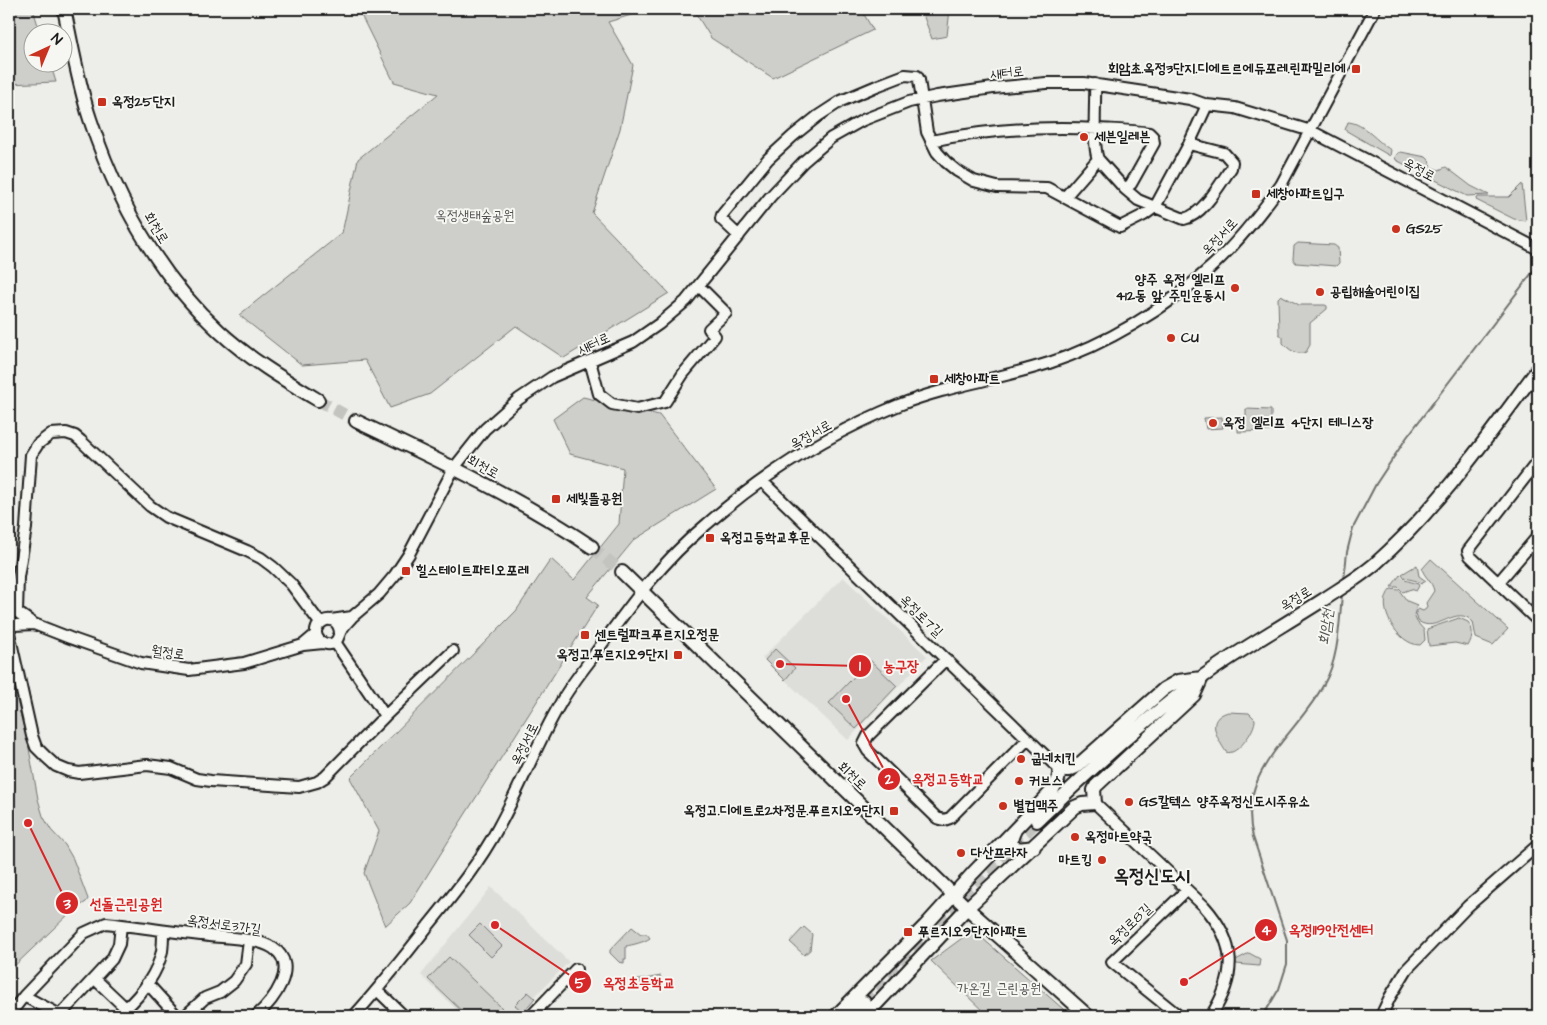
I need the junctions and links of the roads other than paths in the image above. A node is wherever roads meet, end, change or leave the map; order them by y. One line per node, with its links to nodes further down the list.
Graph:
1 (64, 9): 19 (main road, 회천로)
2 (1375, 9): 7 (street, 옥정서로)
3 (1095, 84): 4 (street, 새터로); 5 (street, 새터로); 6 (street)
4 (922, 99): 8 (street); 14 (street, 새터로); 14 (street)
5 (1207, 105): 7 (street, 새터로); 9 (street)
6 (1096, 129): 8 (street); 10 (street); 11 (street)
7 (1311, 130): 15 (street, 옥정로); 23 (street, 옥정서로)
8 (931, 141): 12 (street)
9 (1189, 144): 13 (street); 13 (street)
10 (1098, 159): 11 (street); 12 (street)
11 (1126, 189): 13 (street)
12 (1065, 197): 13 (street)
13 (1154, 207)
14 (739, 236): 16 (street, 새터로)
15 (1538, 249)
16 (699, 286): 17 (street, 새터로); 17 (street)
17 (590, 361): 21 (street, 새터로)
18 (1538, 369): 47 (main road, 옥정로)
19 (318, 400)
20 (356, 421): 21 (main road, 회천로)
21 (454, 468): 25 (main road, 회천로); 34 (street)
22 (1536, 469): 28 (street)
23 (762, 481): 29 (street, 옥정서로); 46 (street, 옥정로7길)
24 (1538, 536): 28 (street)
25 (592, 547)
26 (622, 572): 29 (main road, 회천로)
27 (18, 577): 30 (street); 33 (street); 37 (street)
28 (1498, 583): 35 (street)
29 (641, 590): 61 (main road, 회천로); 71 (street, 옥정서로)
30 (9, 599)
31 (9, 605): 33 (street)
32 (1538, 606): 35 (street)
33 (18, 612): 38 (street); 39 (street)
34 (352, 617): 36 (street); 40 (street)
35 (1535, 618)
36 (331, 620): 37 (street); 40 (street)
37 (320, 623): 41 (street)
38 (34, 624): 39 (street); 44 (street, 월정로)
39 (10, 628): 48 (street)
40 (340, 632): 42 (street)
41 (316, 634): 43 (street); 44 (street)
42 (335, 642): 43 (street); 48 (street)
43 (323, 643): 44 (street)
44 (303, 645)
45 (453, 651): 48 (street)
46 (946, 659): 49 (street, 옥정로7길); 49 (street)
47 (1202, 678): 50 (main road); 52 (main road); 56 (main road, 옥정로)
48 (385, 716)
49 (1028, 739): 51 (street, 옥정로7길)
50 (1076, 767): 51 (main road); 53 (main road)
51 (1060, 770): 53 (main road)
52 (1096, 786): 54 (main road); 55 (main road)
53 (1052, 792): 57 (main road)
54 (1095, 803): 55 (main road); 60 (street)
55 (1075, 807): 59 (main road)
56 (1037, 821)
57 (1015, 830): 59 (main road); 61 (main road)
58 (1538, 845): 90 (street)
59 (1034, 847): 62 (main road)
60 (1187, 890): 88 (street, 옥정로8길); 89 (street)
61 (953, 895): 62 (main road, 회천로); 67 (main road)
62 (967, 908): 70 (main road); 87 (main road, 회천로)
63 (121, 925): 64 (street, 옥정서로3가길); 68 (street); 72 (street, 옥정서로3가길)
64 (163, 931): 65 (street, 옥정서로3가길); 69 (street)
65 (249, 941): 79 (street); 80 (street, 옥정서로3가길)
66 (576, 969): 83 (street)
67 (876, 974): 70 (main road); 84 (main road)
68 (95, 979): 74 (street); 76 (street)
69 (148, 983): 74 (street); 78 (street)
70 (892, 988): 86 (main road)
71 (378, 990): 81 (street, 옥정서로); 82 (street)
72 (24, 996): 75 (street, 옥정서로3가길); 76 (street)
73 (864, 1002): 85 (main road)
74 (126, 1008): 77 (street)
75 (9, 1015)
76 (61, 1016)
77 (134, 1016)
78 (177, 1016)
79 (185, 1016)
80 (256, 1016)
81 (354, 1016)
82 (404, 1016)
83 (531, 1016)
84 (836, 1016)
85 (850, 1016)
86 (865, 1016)
87 (1088, 1016)
88 (1179, 1016)
89 (1211, 1016)
90 (1381, 1016)

